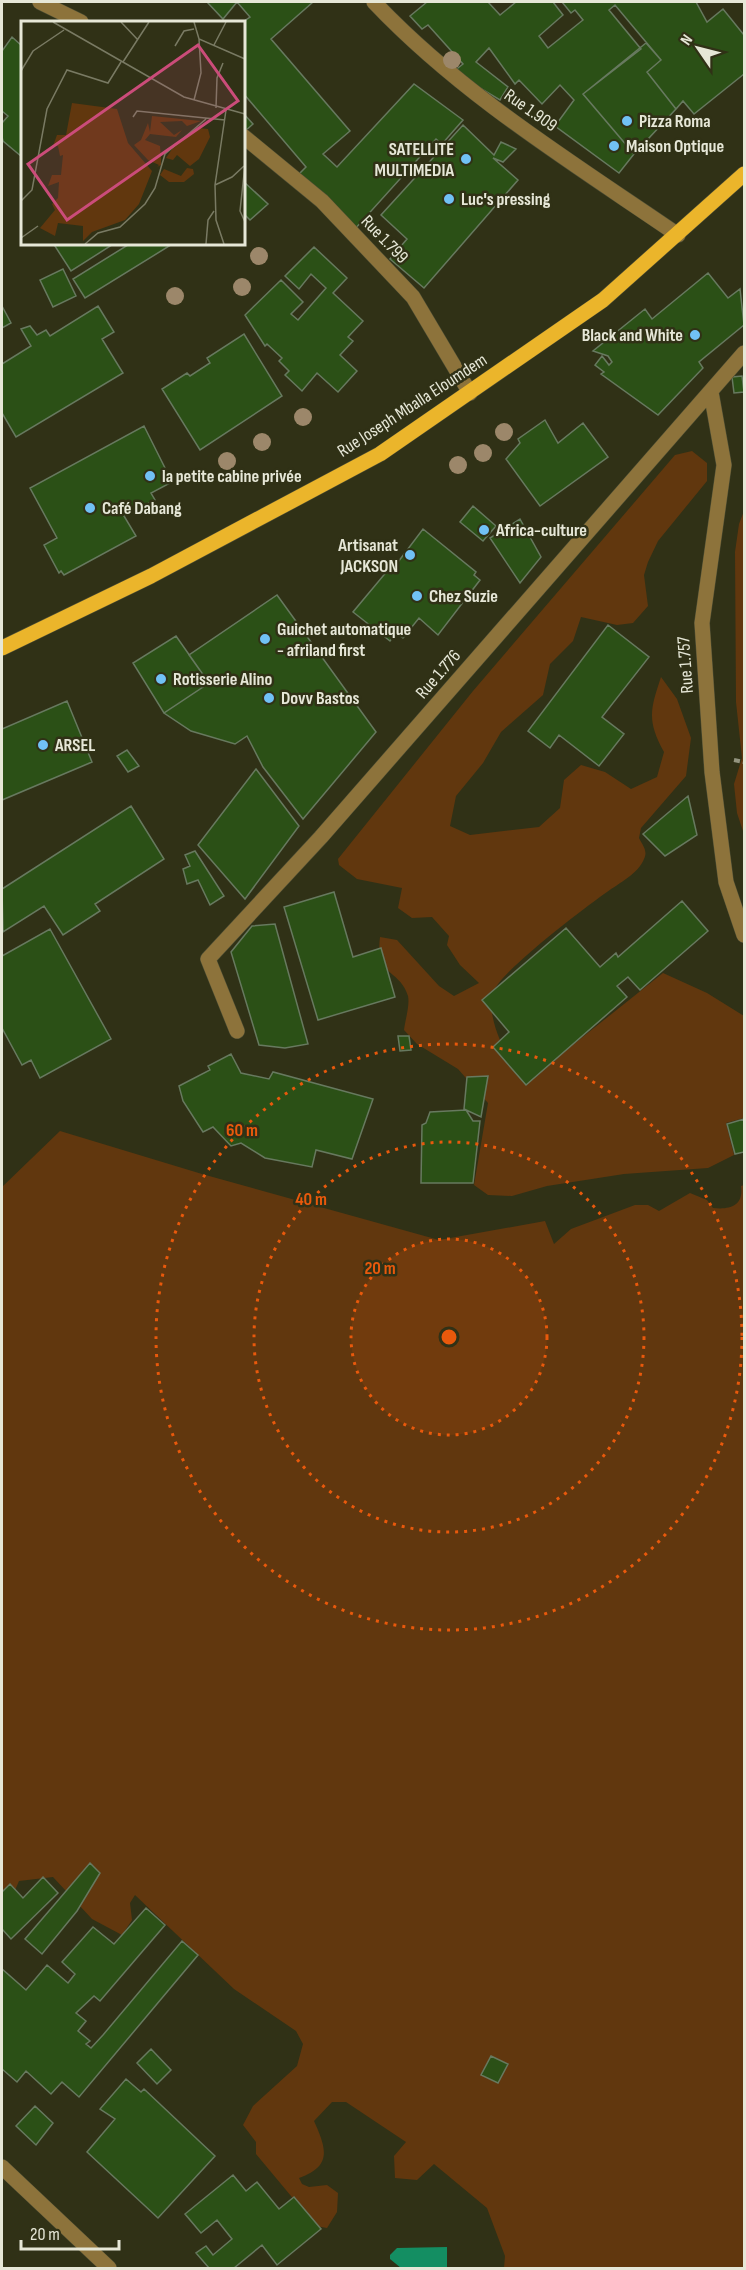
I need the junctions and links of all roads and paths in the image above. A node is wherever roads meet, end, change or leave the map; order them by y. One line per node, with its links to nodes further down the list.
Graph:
1 (40, 2): 3 (street)
2 (374, 2): 6 (street, Rue 1.909)
3 (79, 21)
4 (244, 137): 9 (street, Rue 1.799)
5 (744, 174): 6 (main road, Rue Joseph Mballa Eloumdem)
6 (678, 235): 9 (main road, Rue Joseph Mballa Eloumdem)
7 (744, 353): 8 (street, Rue 1.776)
8 (711, 392): 11 (street, Rue 1.757); 12 (street, Rue 1.776)
9 (470, 393): 10 (main road, Rue Joseph Mballa Eloumdem)
10 (2, 648)
11 (744, 935)
12 (237, 1031)
13 (2, 2167): 14 (street)
14 (109, 2268)

